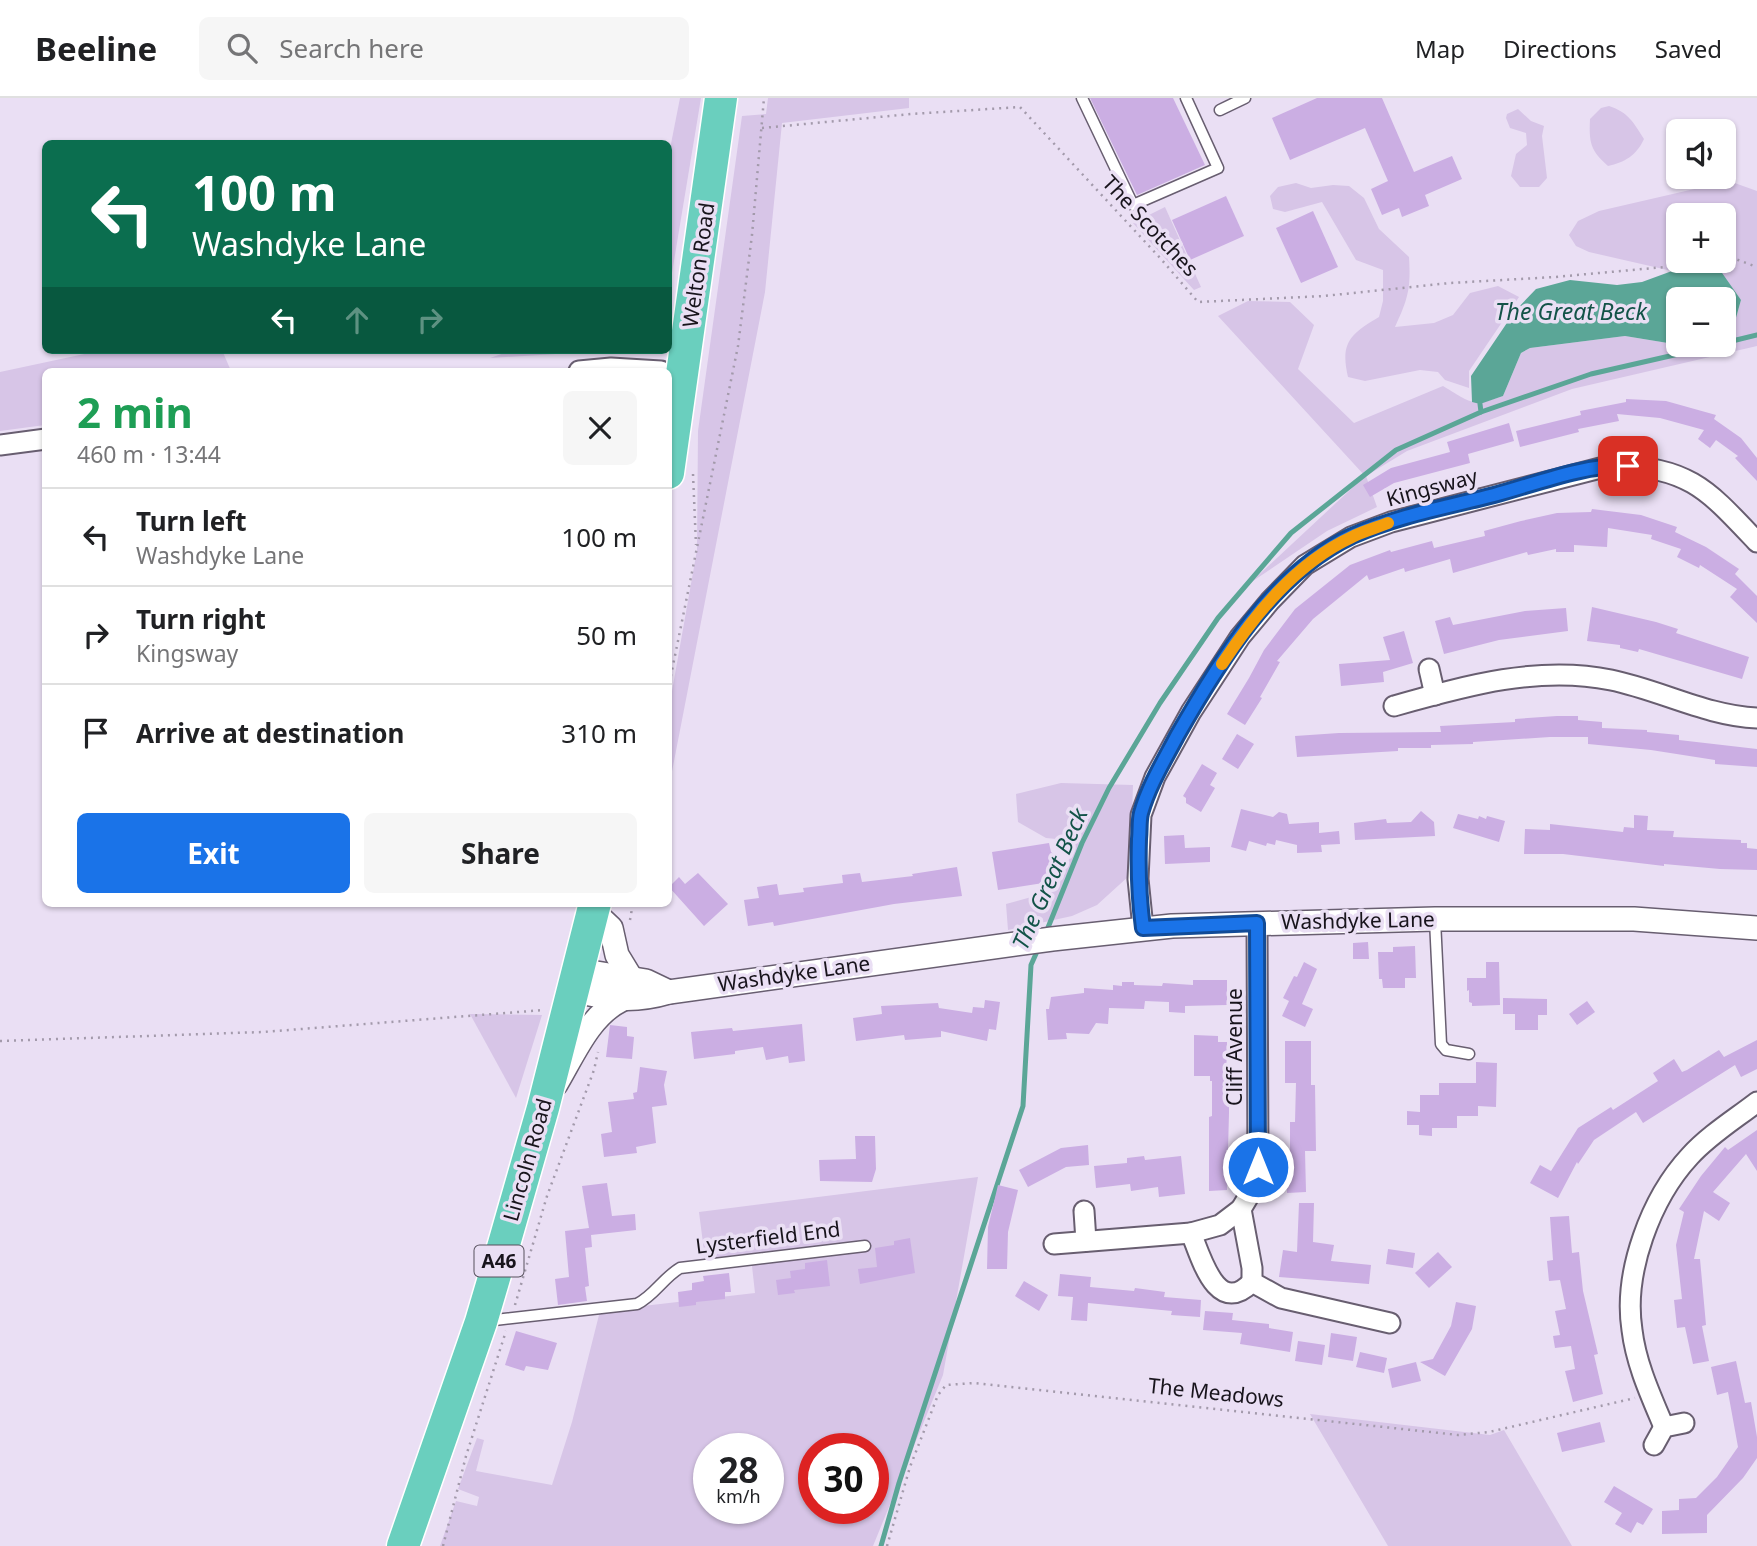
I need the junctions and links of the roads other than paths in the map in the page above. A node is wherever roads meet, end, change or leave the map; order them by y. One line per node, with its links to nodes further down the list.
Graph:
1 (721, 98): 6 (highway, Welton Road)
2 (1082, 98): 3 (lane)
3 (1186, 98)
4 (1245, 98): 5 (lane)
5 (1220, 110)
6 (672, 368)
7 (672, 382): 10 (highway, Welton Road)
8 (42, 440): 9 (street)
9 (0, 445)
10 (681, 473)
11 (1757, 542): 19 (street, Kingsway)
12 (1429, 669): 13 (street)
13 (1435, 695): 14 (street); 15 (street)
14 (1394, 706)
15 (1757, 718)
16 (594, 907): 21 (street); 22 (highway, A46)
17 (1435, 919): 18 (street, Washdyke Lane); 20 (street, Washdyke Lane); 25 (lane)
18 (1257, 923): 19 (street, Washdyke Lane); 28 (street, Cliff Avenue)
19 (1143, 928): 23 (street, Washdyke Lane)
20 (1757, 928)
21 (631, 978): 22 (street, Washdyke Lane); 23 (street, Washdyke Lane)
22 (573, 990): 24 (street, Washdyke Lane); 27 (highway, Lincoln Road / A46)
23 (668, 992): 24 (street, Washdyke Lane)
24 (621, 1000): 27 (street)
25 (1469, 1054)
26 (1757, 1102): 38 (street)
27 (542, 1108): 35 (highway, Lincoln Road / A46)
28 (1241, 1209): 30 (street); 34 (street)
29 (1084, 1211): 31 (street)
30 (1191, 1233): 31 (street); 34 (street)
31 (1086, 1241): 32 (street)
32 (1054, 1244)
33 (865, 1246): 35 (lane, Lysterfield End)
34 (1252, 1282): 36 (street)
35 (481, 1322): 40 (highway, Lincoln Road / A46)
36 (1390, 1323)
37 (1684, 1423): 38 (street)
38 (1664, 1427): 39 (street)
39 (1654, 1445)
40 (403, 1546)

